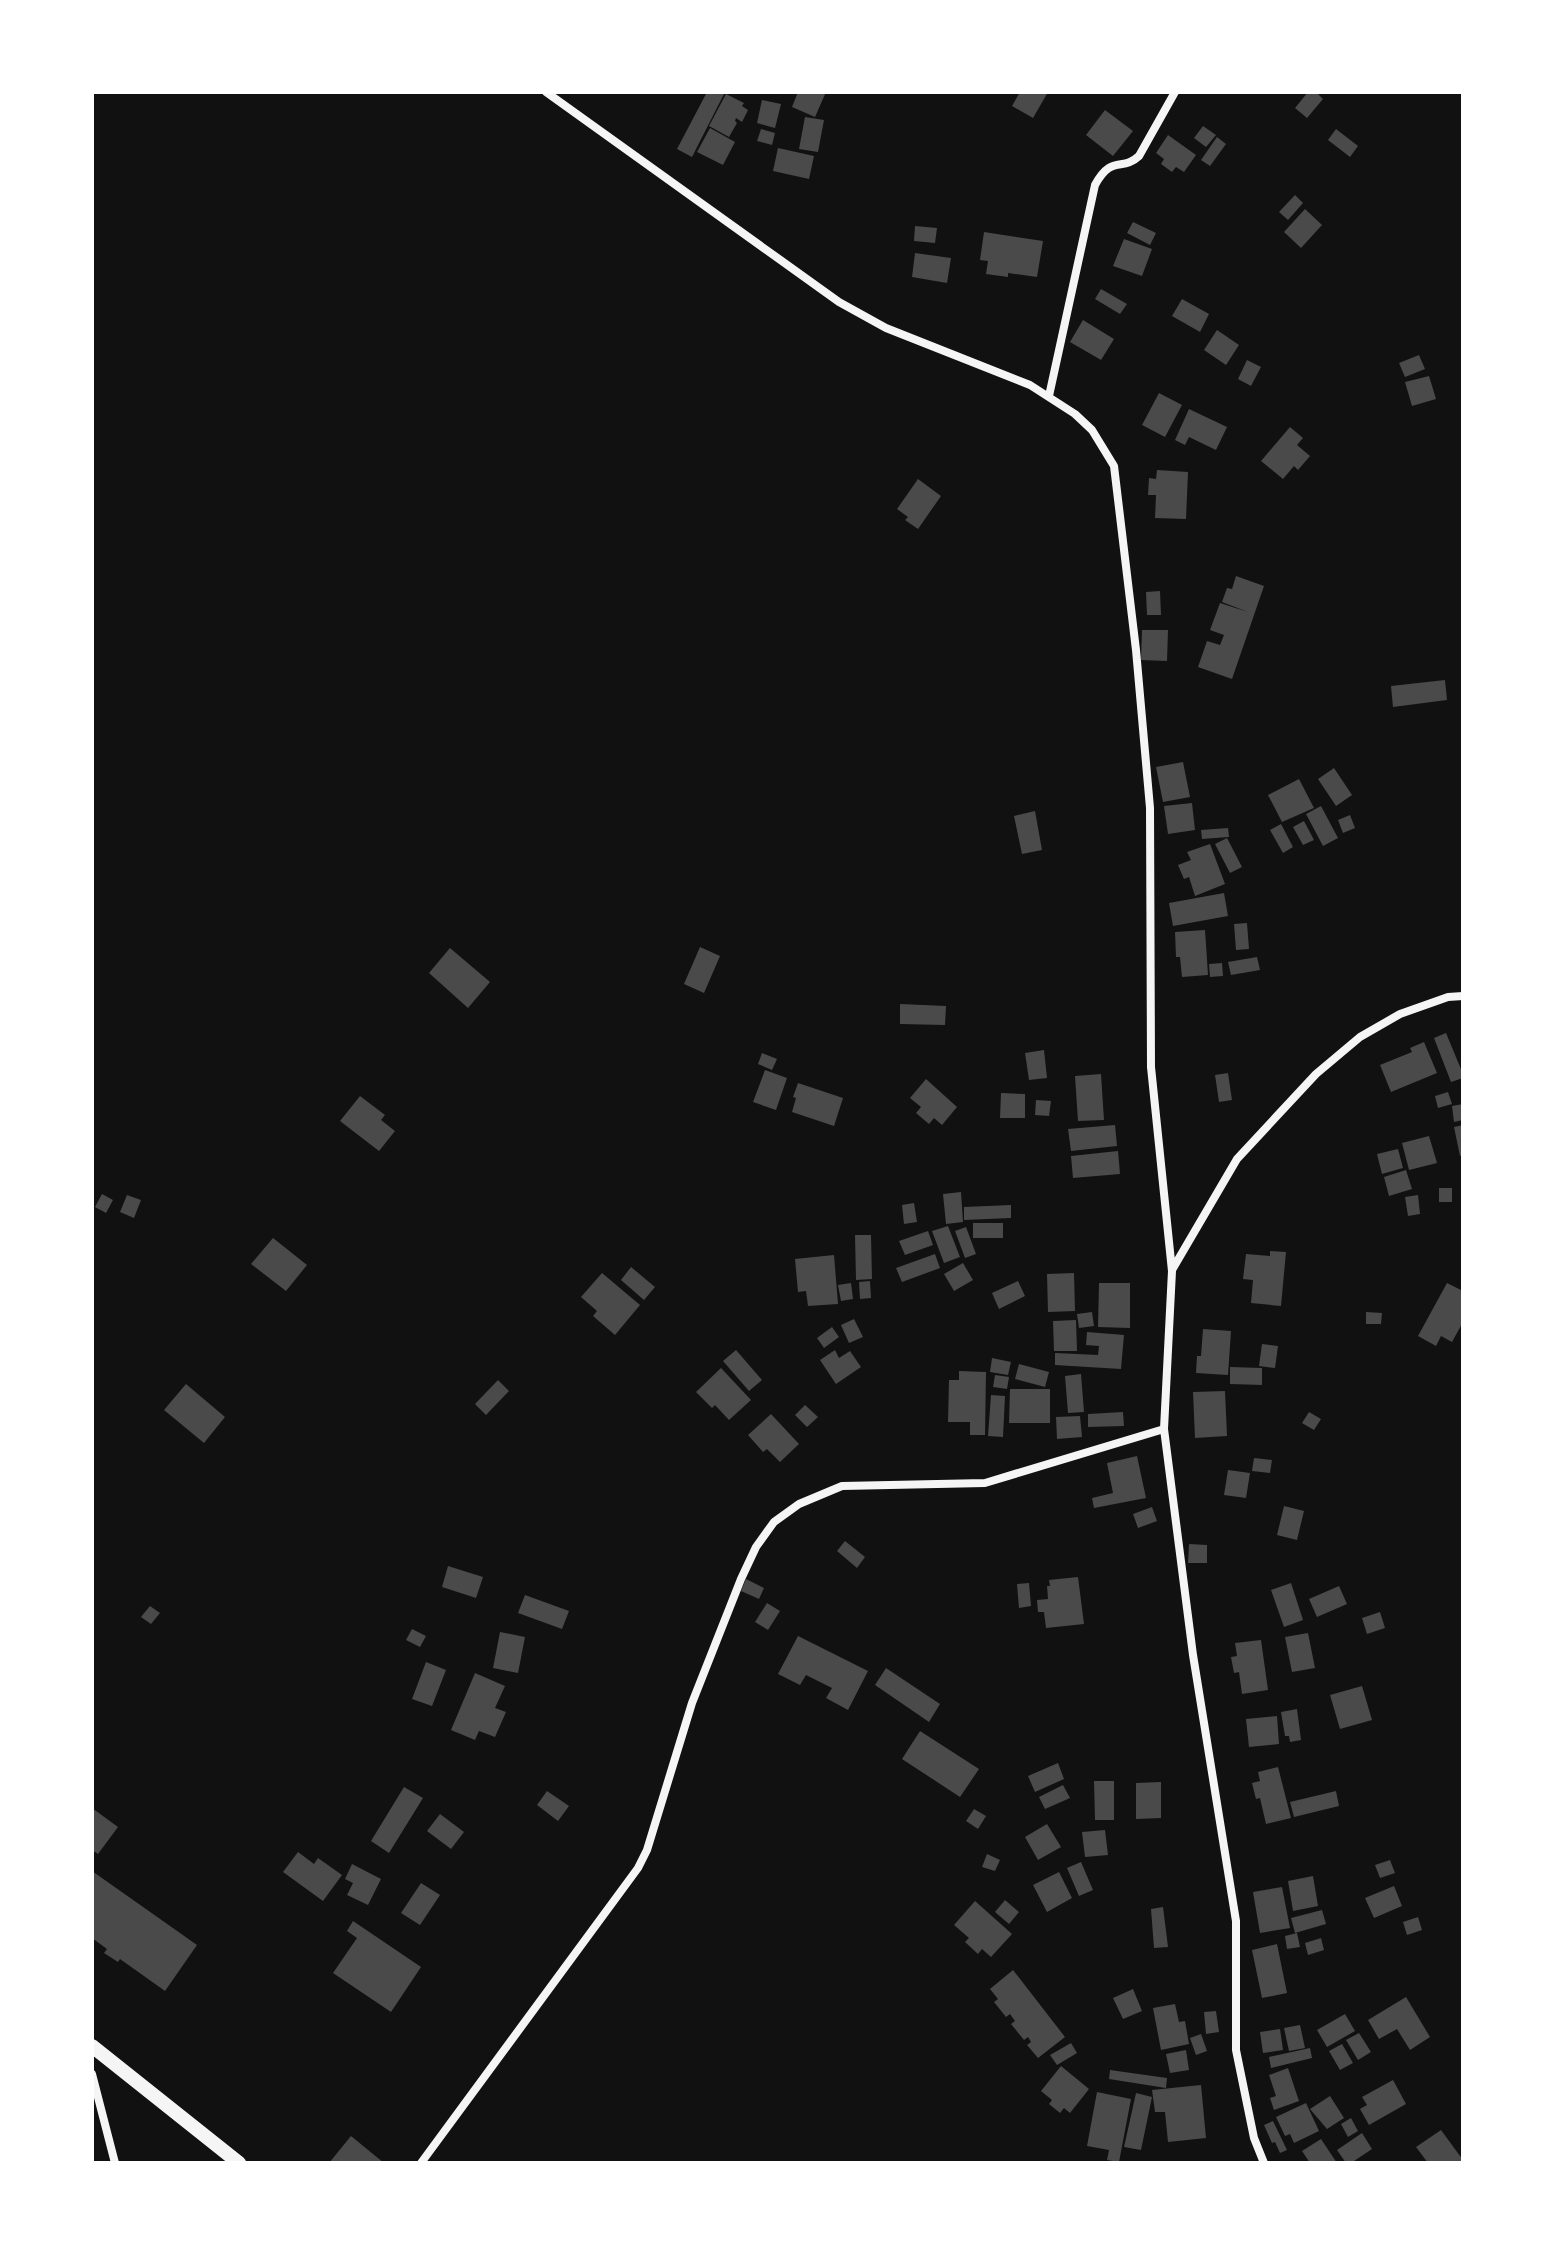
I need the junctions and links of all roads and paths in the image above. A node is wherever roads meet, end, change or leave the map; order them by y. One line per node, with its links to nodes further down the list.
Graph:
1 (546, 92): 3 (street)
2 (1175, 92): 3 (street)
3 (1049, 396): 5 (street)
4 (1463, 996): 5 (street)
5 (1172, 1271): 6 (street)
6 (1164, 1429): 11 (street); 12 (street)
7 (92, 2046): 10 (street)
8 (92, 2074): 9 (street)
9 (115, 2163)
10 (239, 2163)
11 (421, 2163)
12 (1264, 2163)

